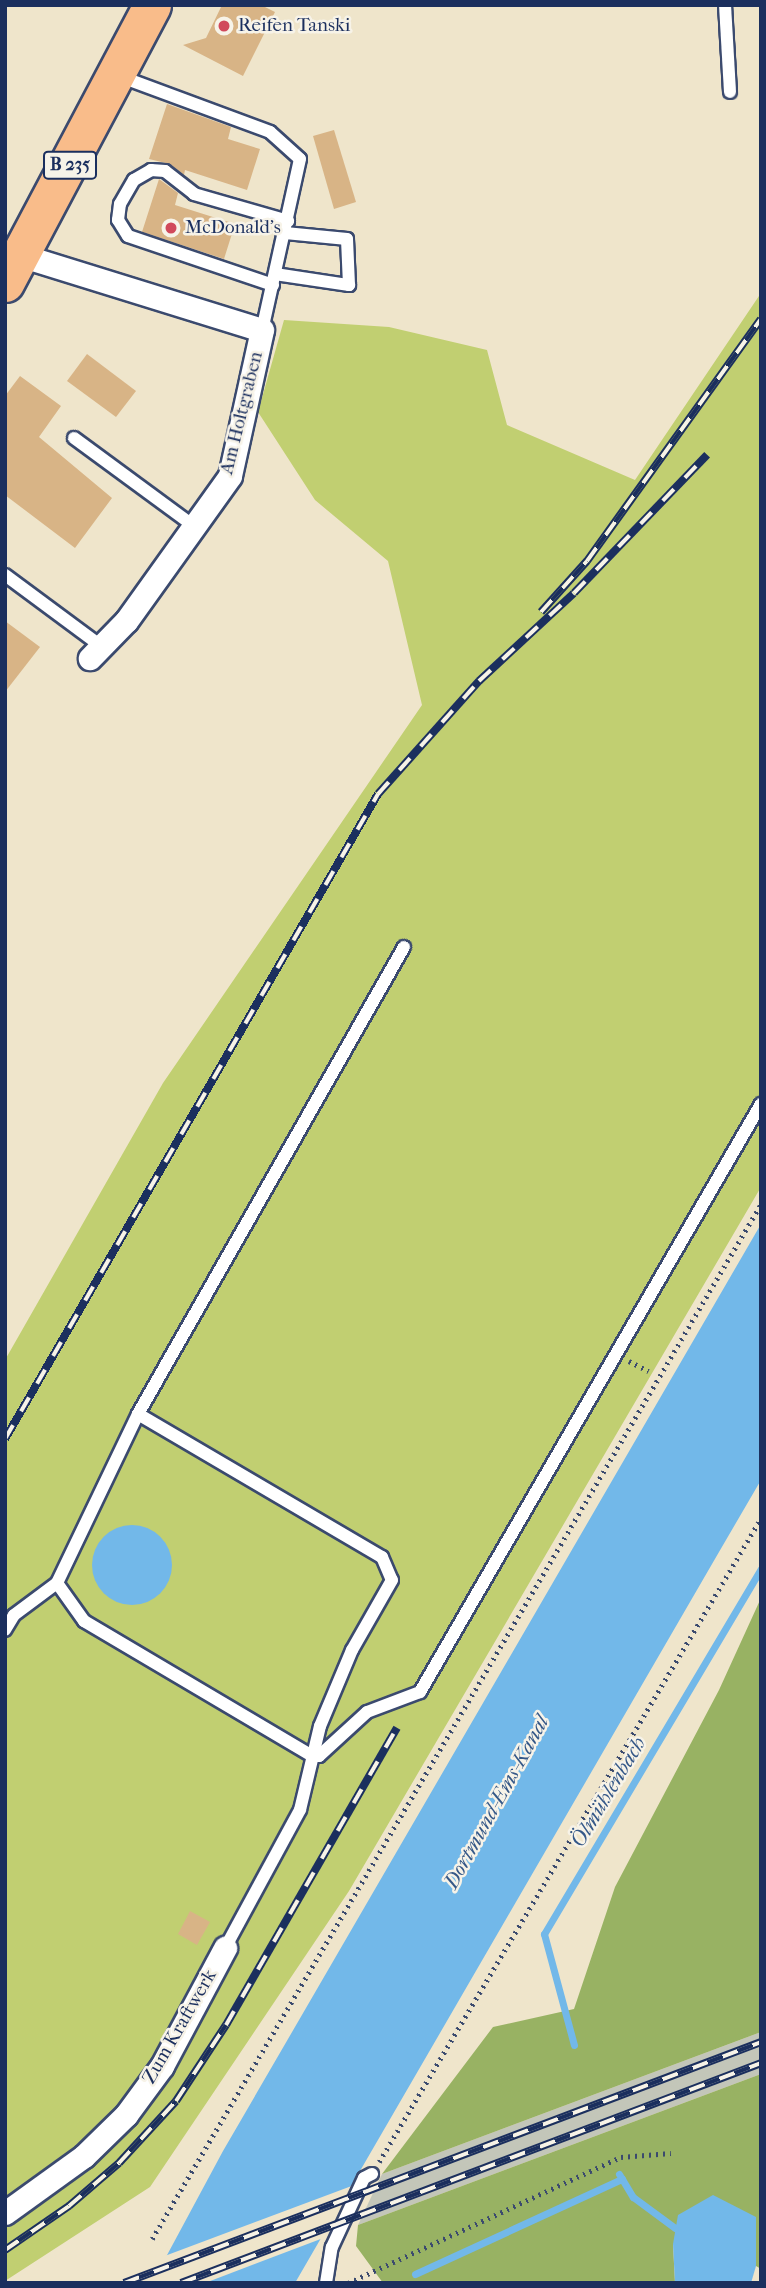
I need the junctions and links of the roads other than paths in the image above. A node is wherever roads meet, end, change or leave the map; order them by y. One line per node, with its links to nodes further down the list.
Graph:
1 (152, 5): 3 (main road, B 235)
2 (725, 5): 4 (lane)
3 (119, 76): 5 (lane); 6 (main road, B 235)
4 (730, 92)
5 (287, 227): 7 (lane); 7 (lane); 7 (lane)
6 (14, 269): 8 (street, Am Holtgraben)
7 (274, 279): 8 (lane)
8 (262, 330): 10 (street, Am Holtgraben)
9 (74, 438): 10 (lane)
10 (194, 526): 12 (street, Am Holtgraben)
11 (5, 575): 12 (lane)
12 (96, 652)
13 (404, 947): 15 (lane)
14 (761, 1104): 18 (lane)
15 (138, 1414): 16 (lane); 18 (lane)
16 (57, 1583): 17 (lane); 18 (lane)
17 (5, 1630)
18 (312, 1756): 19 (lane)
19 (225, 1948): 21 (street, Zum Kraftwerk)
20 (372, 2174): 22 (lane)
21 (5, 2213)
22 (326, 2283)

